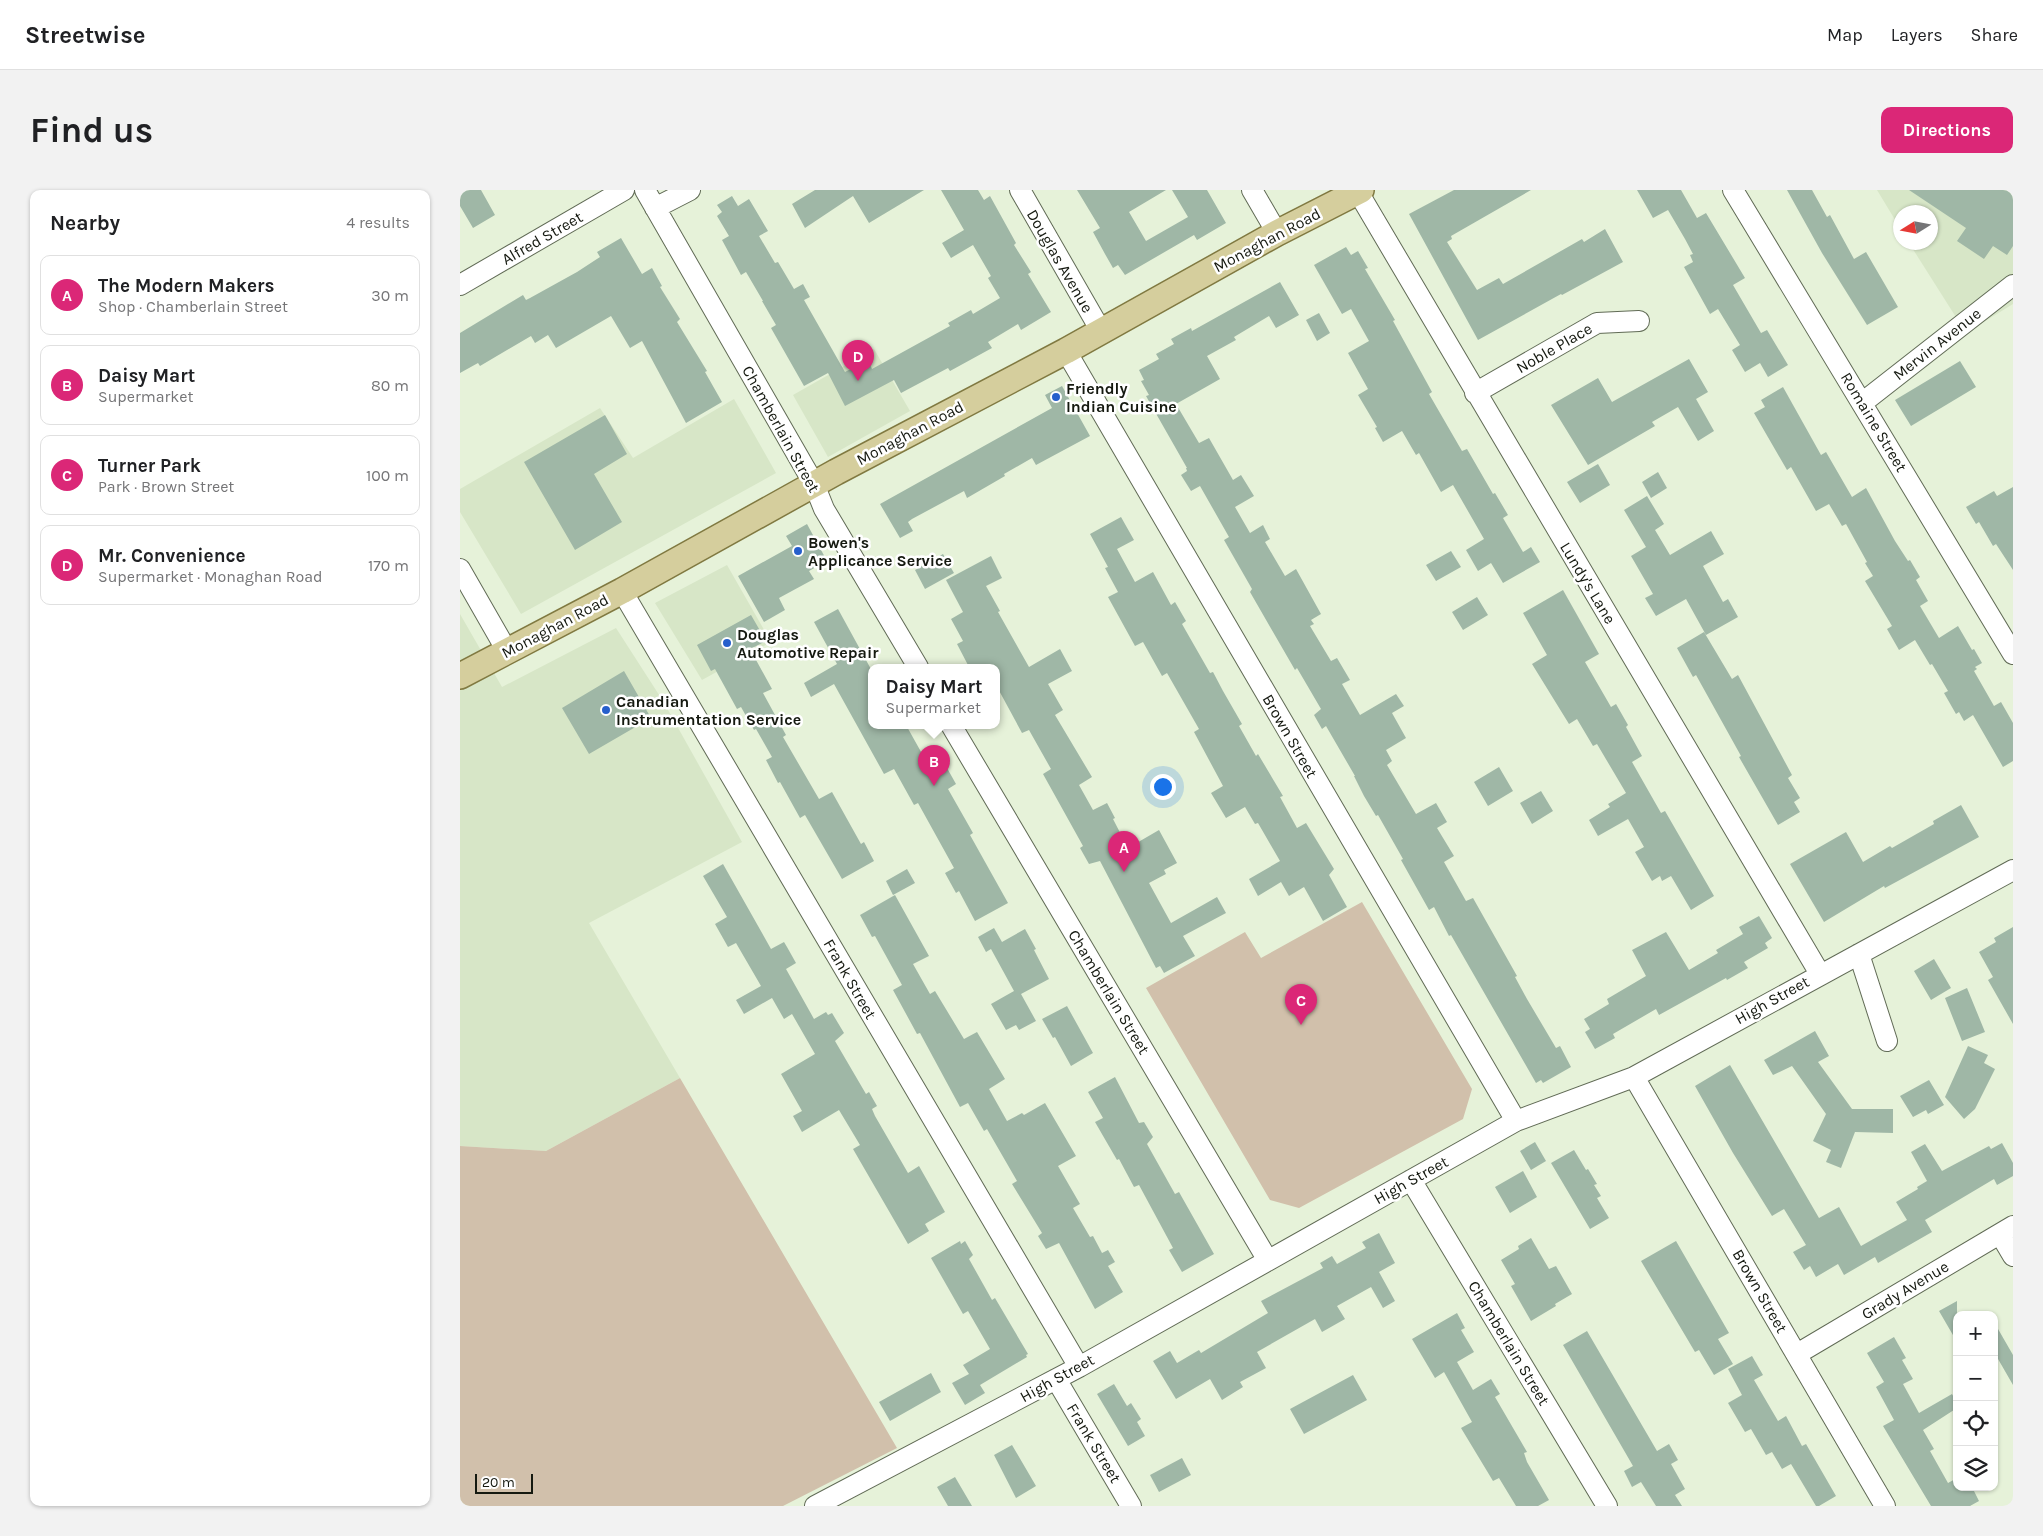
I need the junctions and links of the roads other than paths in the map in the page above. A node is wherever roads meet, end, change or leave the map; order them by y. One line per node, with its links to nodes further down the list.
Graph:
1 (624, 190): 10 (street, Alfred Street)
2 (645, 190): 8 (street, Chamberlain Street)
3 (690, 190): 8 (street)
4 (1020, 190): 13 (street, Douglas Avenue)
5 (1252, 190): 9 (street)
6 (1733, 190): 16 (street, Romaine Street)
7 (1360, 191): 9 (main road, Monaghan Road); 15 (street, Lundy's Lane)
8 (655, 208): 17 (street, Chamberlain Street)
9 (1277, 233): 13 (main road, Monaghan Road)
10 (460, 285)
11 (2013, 286): 16 (street, Mervin Avenue)
12 (1639, 321): 15 (street, Noble Place)
13 (1101, 331): 14 (main road, Monaghan Road)
14 (1066, 351): 17 (main road, Monaghan Road); 30 (street, Brown Street)
15 (1475, 393): 27 (street, Lundy's Lane)
16 (1862, 403): 21 (street, Romaine Street)
17 (814, 484): 19 (main road, Monaghan Road); 22 (street, Chamberlain Street)
18 (460, 569): 20 (street)
19 (622, 591): 20 (main road, Monaghan Road); 36 (street, Frank Street)
20 (507, 651): 23 (main road, Monaghan Road)
21 (2013, 654)
22 (916, 664)
23 (460, 676)
24 (954, 729): 34 (street, Chamberlain Street)
25 (2013, 870): 26 (street, High Street)
26 (1858, 954): 27 (street, High Street); 28 (street)
27 (1820, 974): 29 (street, High Street)
28 (1887, 1041)
29 (1634, 1077): 30 (street, High Street); 35 (street, Brown Street)
30 (1516, 1120): 31 (street, High Street)
31 (1412, 1180): 34 (street, High Street); 40 (street, Chamberlain Street)
32 (2006, 1230): 33 (street); 35 (street, Grady Avenue)
33 (2013, 1256)
34 (1267, 1259): 36 (street, High Street)
35 (1797, 1354): 41 (street, Brown Street)
36 (1079, 1367): 37 (street, High Street)
37 (1056, 1379): 38 (street, High Street); 39 (street, Frank Street)
38 (815, 1506)
39 (1131, 1506)
40 (1607, 1506)
41 (1885, 1506)

